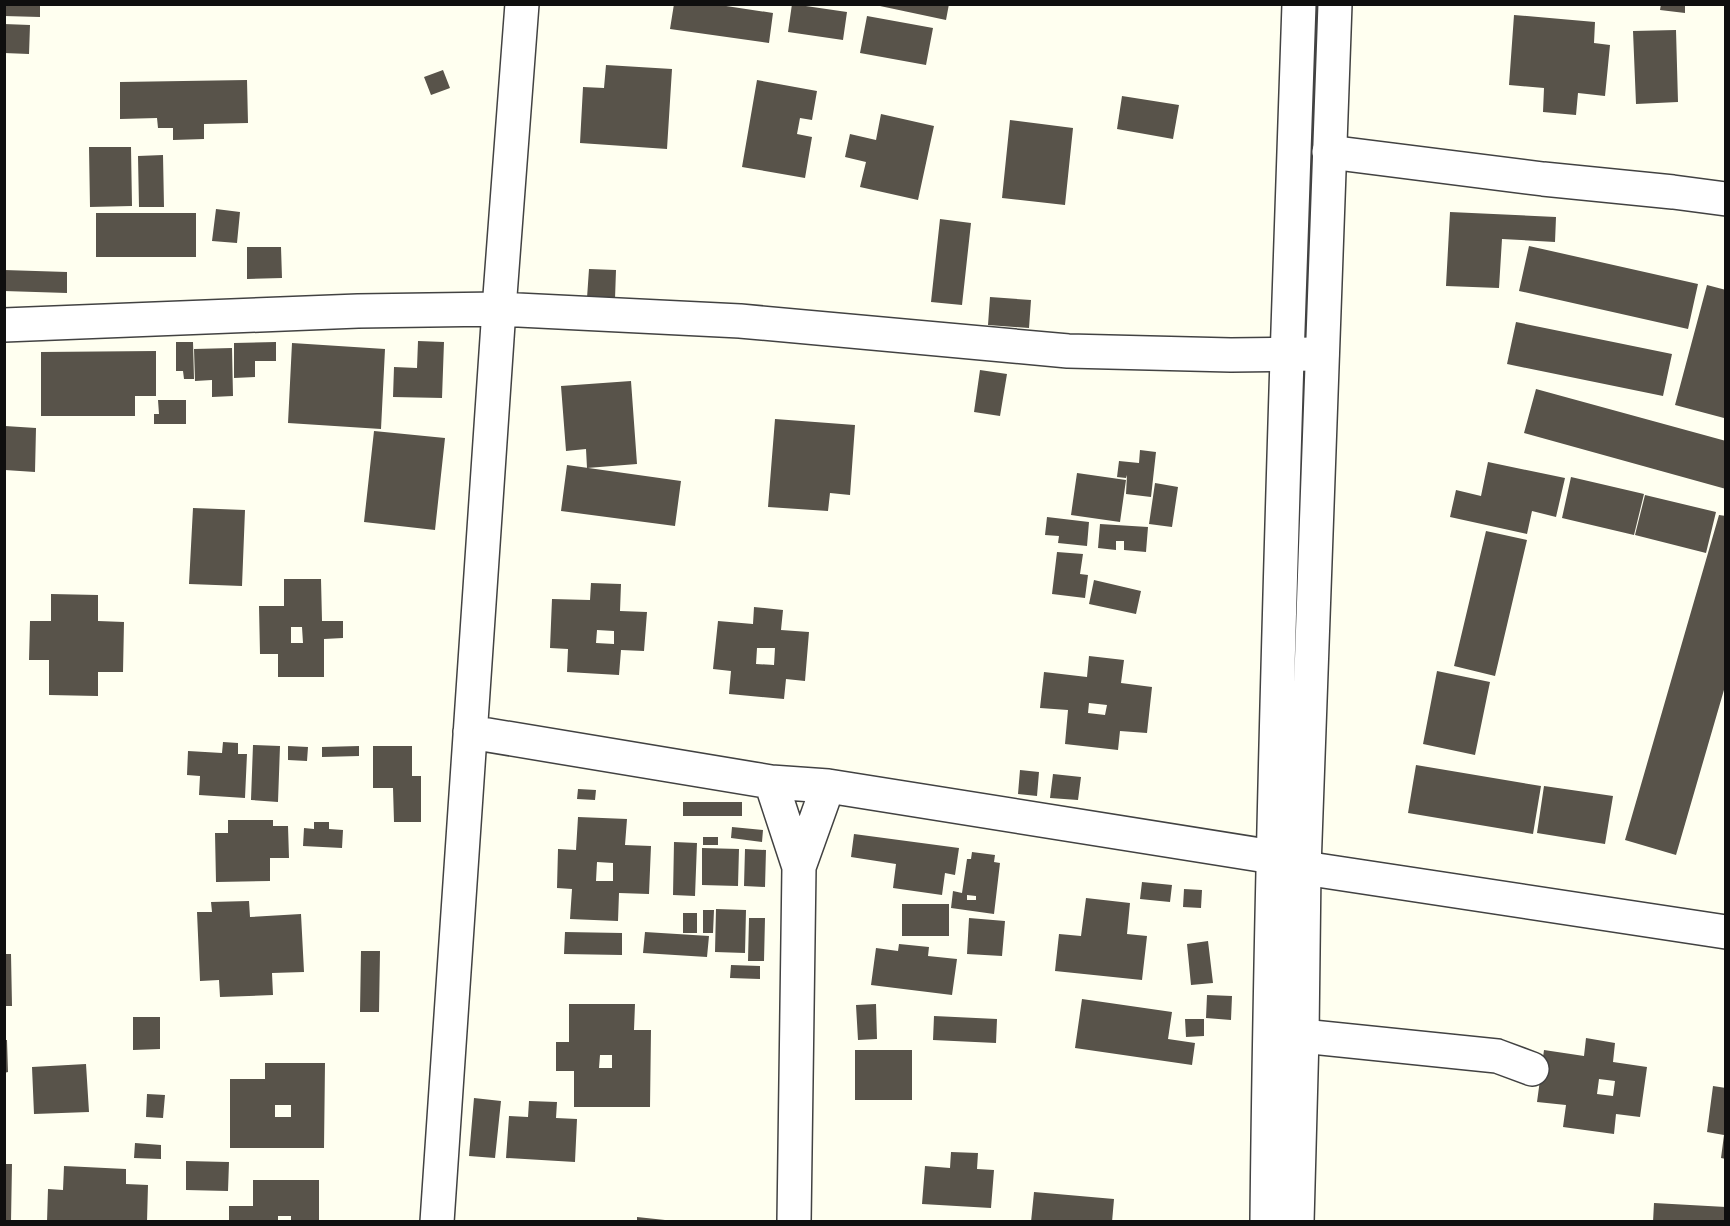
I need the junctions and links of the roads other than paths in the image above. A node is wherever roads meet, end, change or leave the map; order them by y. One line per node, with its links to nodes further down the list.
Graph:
1 (522, 4): 6 (street)
2 (1299, 4): 9 (street)
3 (1335, 4): 4 (street)
4 (1329, 152): 5 (street); 8 (street)
5 (1725, 199)
6 (499, 309): 7 (street); 9 (street); 10 (street)
7 (4, 325)
8 (1322, 354): 9 (street); 15 (street)
9 (1287, 355): 13 (street)
10 (470, 732): 11 (street); 19 (street)
11 (771, 782): 12 (street); 14 (street)
12 (828, 786): 13 (street); 14 (street)
13 (1273, 857): 21 (street)
14 (799, 867): 20 (street)
15 (1304, 868): 16 (street); 17 (street)
16 (1725, 932)
17 (1302, 1036): 18 (street); 22 (street)
18 (1532, 1070)
19 (437, 1221)
20 (794, 1221)
21 (1267, 1221)
22 (1297, 1221)

